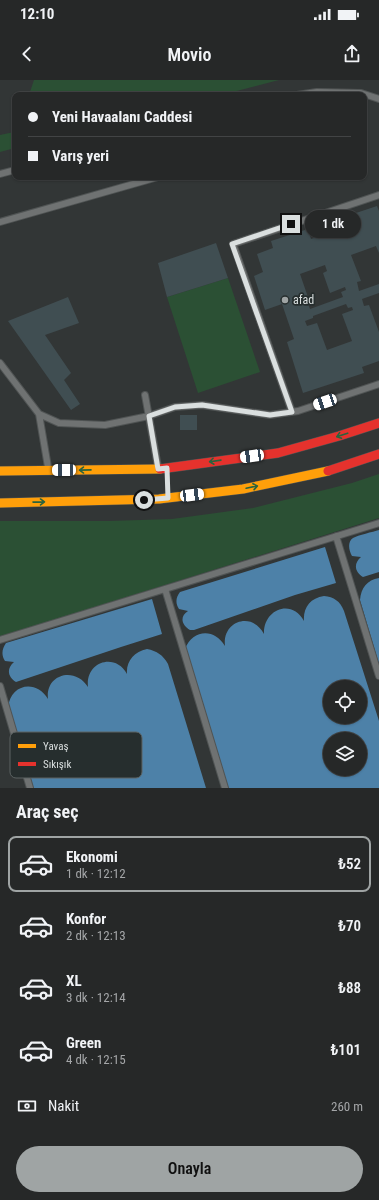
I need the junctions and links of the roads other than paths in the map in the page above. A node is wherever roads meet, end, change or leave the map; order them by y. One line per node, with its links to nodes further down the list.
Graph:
1 (367, 95): 2 (lane)
2 (379, 99)
3 (12, 171): 4 (lane)
4 (0, 174)
5 (147, 180): 7 (lane)
6 (379, 195): 11 (lane)
7 (0, 222)
8 (0, 363): 12 (lane)
9 (379, 384): 11 (lane)
10 (146, 395): 13 (lane)
11 (292, 412): 13 (lane)
12 (39, 414): 13 (lane); 16 (lane)
13 (149, 416): 17 (lane)
14 (379, 423): 17 (main road, one-way to 17)
15 (379, 454): 19 (main road, one-way to 15)
16 (48, 470): 17 (main road, one-way to 16); 18 (main road)
17 (164, 470)
18 (0, 471)
19 (0, 503)
20 (379, 523): 21 (lane)
21 (336, 536): 22 (lane); 24 (lane)
22 (165, 589): 23 (lane); 29 (lane)
23 (0, 640)
24 (379, 676)
25 (0, 686): 26 (lane)
26 (14, 732)
27 (27, 778): 28 (lane)
28 (30, 788)
29 (226, 788)

